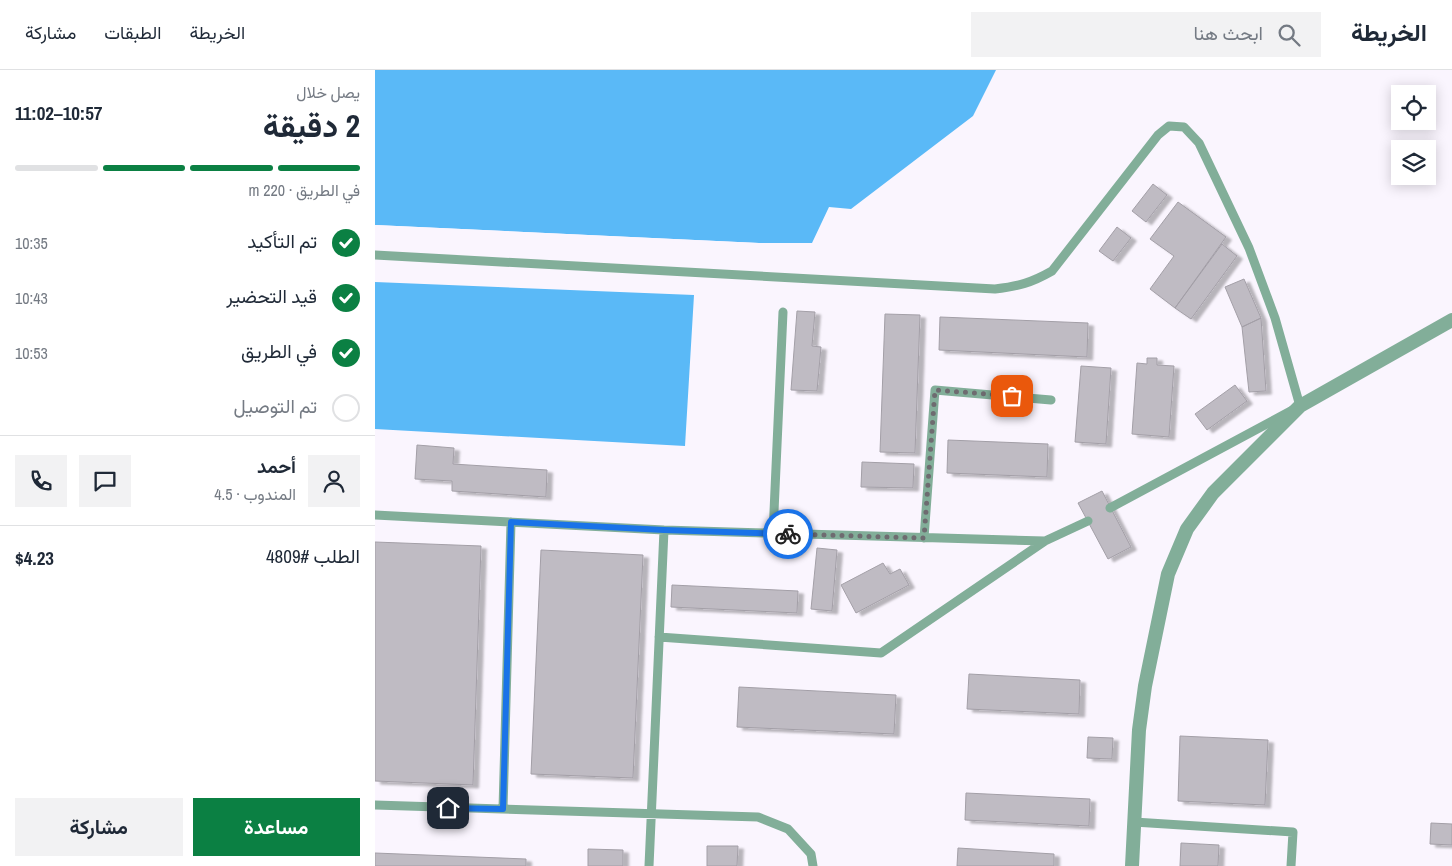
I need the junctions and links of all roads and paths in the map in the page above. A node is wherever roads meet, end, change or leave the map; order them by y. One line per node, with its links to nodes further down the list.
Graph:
1 (375, 255): 5 (lane)
2 (783, 312): 11 (lane)
3 (1452, 320): 5 (street)
4 (1051, 400): 12 (lane)
5 (1300, 406): 6 (lane); 18 (street)
6 (1110, 508)
7 (375, 515): 9 (lane)
8 (1088, 521): 13 (lane)
9 (511, 522): 10 (lane); 16 (lane)
10 (664, 530): 11 (lane); 14 (lane)
11 (773, 534): 12 (lane)
12 (924, 538): 13 (lane)
13 (1045, 541): 14 (lane)
14 (659, 637): 17 (lane)
15 (375, 805): 16 (lane)
16 (503, 809): 17 (lane)
17 (651, 814): 19 (lane); 20 (lane)
18 (1134, 822): 21 (street); 22 (lane)
19 (649, 866)
20 (813, 866)
21 (1132, 866)
22 (1291, 866)

